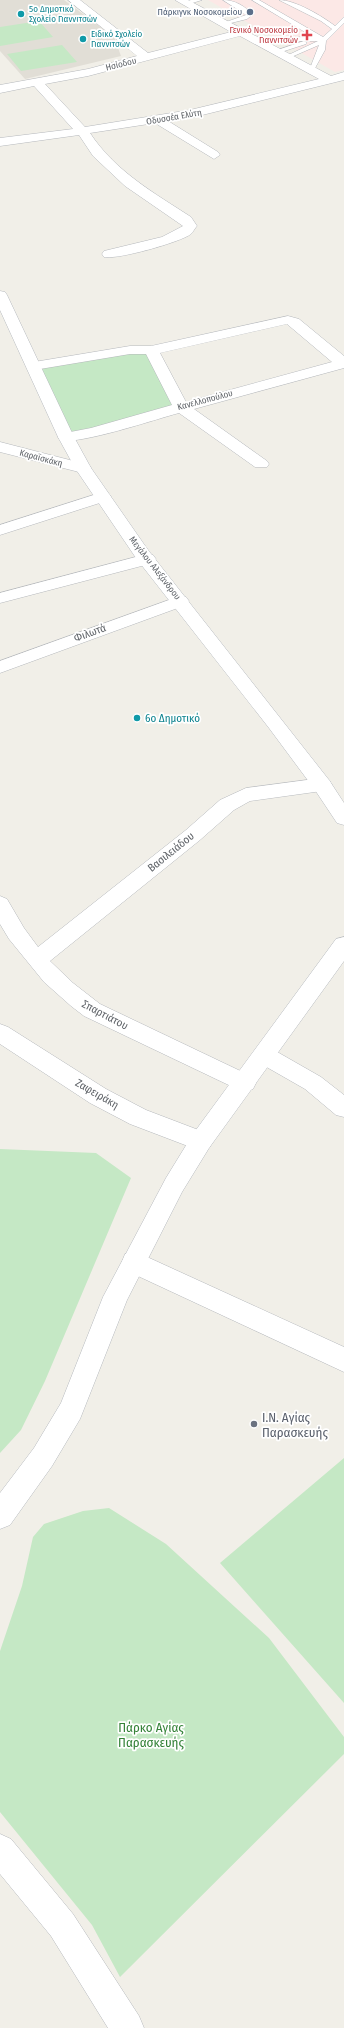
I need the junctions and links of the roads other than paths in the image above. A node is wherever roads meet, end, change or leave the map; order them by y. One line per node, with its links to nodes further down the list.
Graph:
1 (73, 0): 14 (street)
2 (199, 0): 6 (lane)
3 (226, 0): 8 (lane)
4 (255, 0): 12 (lane)
5 (282, 0): 9 (lane)
6 (183, 2): 8 (street)
7 (344, 19): 9 (lane)
8 (224, 24): 10 (street)
9 (336, 29): 12 (lane)
10 (240, 33): 11 (street); 14 (street, Ησίοδου)
11 (253, 40): 12 (lane); 13 (street)
12 (323, 40): 13 (lane); 15 (lane); 16 (lane)
13 (275, 52): 15 (street)
14 (146, 57): 19 (street, Ησίοδου)
15 (287, 57): 16 (street)
16 (311, 70): 18 (street)
17 (344, 76): 18 (street, Οδυσσέα Ελύτη)
18 (328, 79): 21 (street, Οδυσσέα Ελύτη)
19 (38, 83): 20 (street, Ησίοδου); 22 (street)
20 (0, 89)
21 (158, 120): 22 (street, Οδυσσέα Ελύτη); 24 (street)
22 (82, 131): 23 (street, Οδυσσέα Ελύτη); 25 (street)
23 (0, 142)
24 (214, 155)
25 (109, 254)
26 (0, 296): 29 (street, Μεγάλου Αλεξάνδρου)
27 (150, 350): 28 (street); 29 (street); 30 (street)
28 (344, 363): 30 (street, Κανελλοπούλου)
29 (34, 366): 31 (street, Μεγάλου Αλεξάνδρου)
30 (181, 407): 31 (street, Κανελλοπούλου); 33 (street)
31 (66, 437): 34 (street, Μεγάλου Αλεξάνδρου)
32 (0, 447): 34 (street, Καραϊσκάκη)
33 (261, 464)
34 (83, 468): 35 (street, Μεγάλου Αλεξάνδρου)
35 (103, 497): 36 (street); 37 (street, Μεγάλου Αλεξάνδρου)
36 (0, 530)
37 (147, 559): 38 (street); 39 (street, Μεγάλου Αλεξάνδρου)
38 (0, 598)
39 (180, 600): 40 (street, Φιλωτά); 41 (street, Μεγάλου Αλεξάνδρου)
40 (0, 667)
41 (322, 785): 42 (street, Μεγάλου Αλεξάνδρου); 45 (street, Βασιλειάδου)
42 (344, 818)
43 (0, 904): 45 (street, Σπαρτιάτου)
44 (344, 945): 47 (street)
45 (38, 959): 48 (street, Σπαρτιάτου)
46 (0, 1033): 50 (street, Ζαφειράκη)
47 (264, 1055): 48 (street); 49 (street)
48 (245, 1083): 50 (street)
49 (344, 1108)
50 (201, 1141): 51 (street)
51 (134, 1262): 52 (street); 53 (street)
52 (344, 1360)
53 (0, 1516)
54 (0, 1850): 55 (street)
55 (127, 2028)

